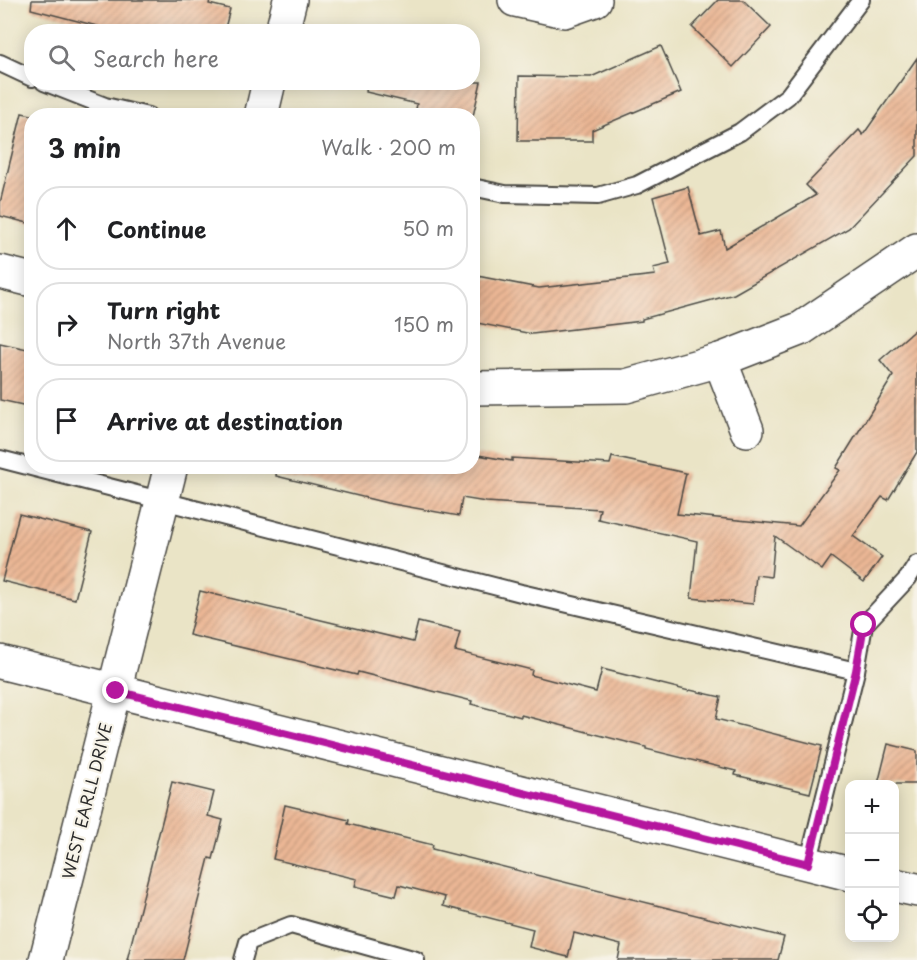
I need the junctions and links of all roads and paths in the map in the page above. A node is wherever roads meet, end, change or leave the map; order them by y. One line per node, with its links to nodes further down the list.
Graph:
1 (290, 0): 5 (street)
2 (515, 0): 3 (street)
3 (595, 0)
4 (861, 0): 12 (lane)
5 (284, 24)
6 (0, 63): 7 (lane)
7 (24, 74)
8 (64, 90): 10 (lane)
9 (267, 90): 11 (street)
10 (114, 108)
11 (263, 108)
12 (480, 189)
13 (917, 250): 16 (street)
14 (0, 272): 15 (street)
15 (24, 278)
16 (720, 360): 17 (street); 18 (street)
17 (480, 388)
18 (747, 430)
19 (0, 459): 20 (lane)
20 (24, 465)
21 (57, 474): 23 (lane)
22 (169, 474): 23 (street, WEST EARLL DRIVE)
23 (162, 502): 26 (lane); 27 (street, WEST EARLL DRIVE)
24 (917, 564): 26 (lane)
25 (0, 662): 27 (street)
26 (856, 671): 28 (lane)
27 (116, 691): 28 (street); 32 (street, WEST EARLL DRIVE)
28 (808, 864): 29 (street)
29 (845, 873)
30 (899, 886): 31 (street)
31 (917, 890)
32 (46, 960)
33 (243, 960): 34 (lane)
34 (416, 960)

